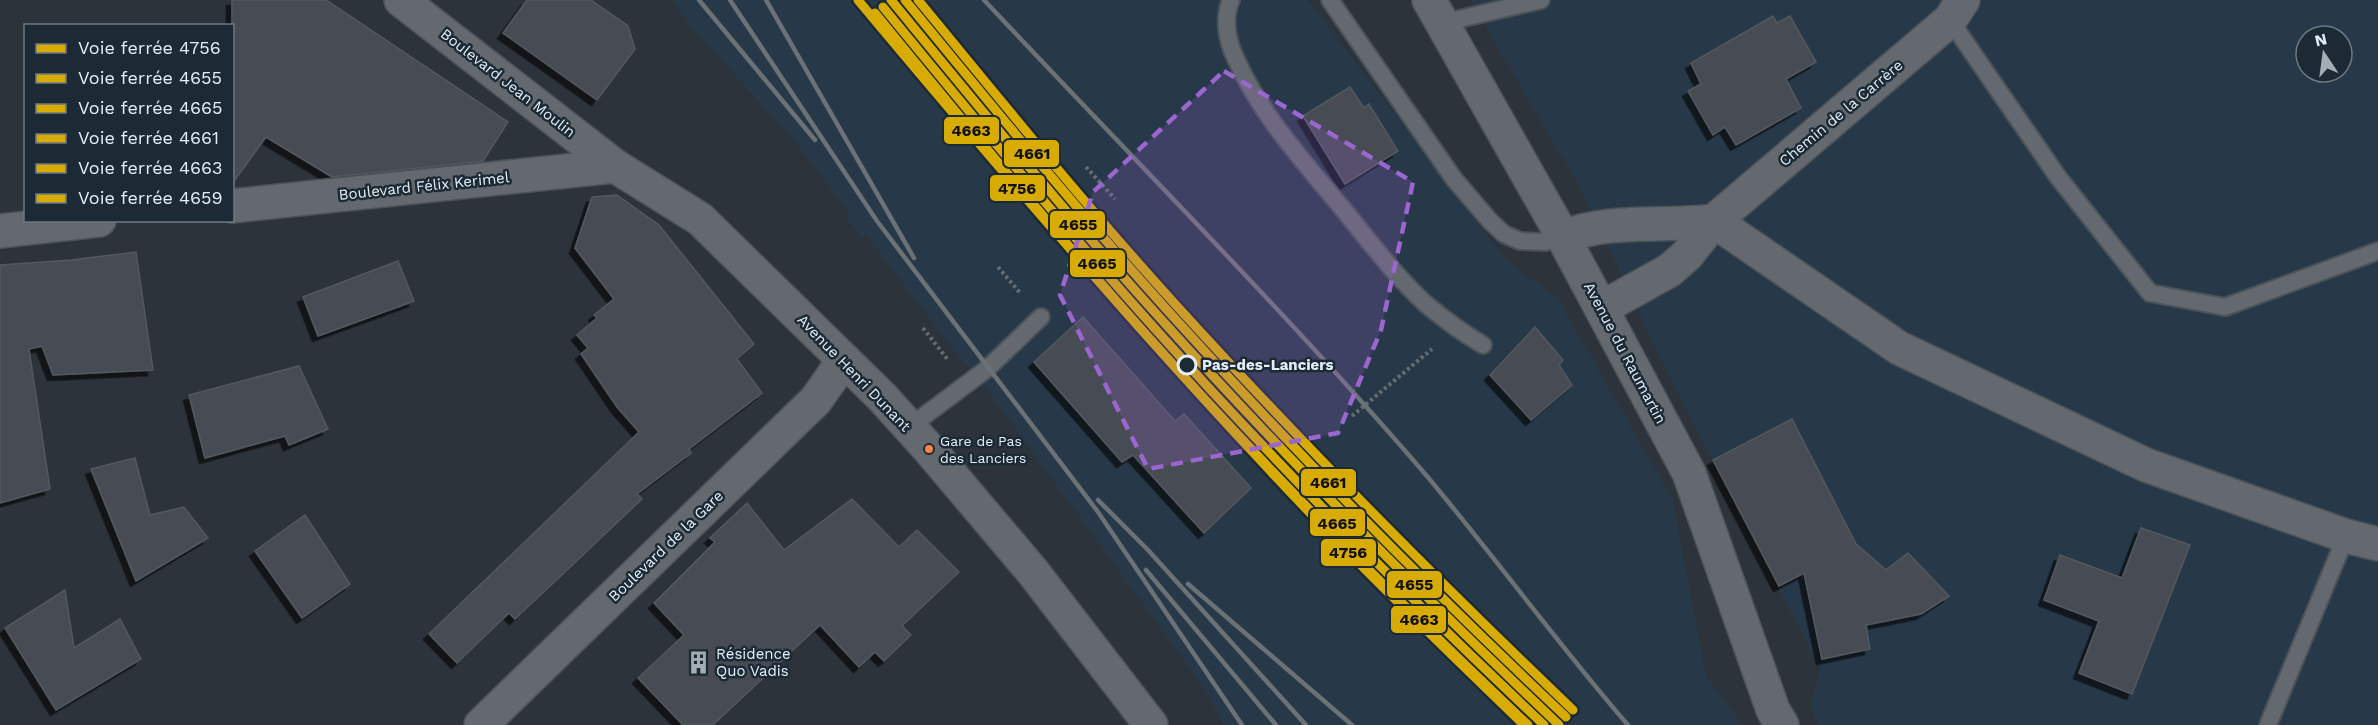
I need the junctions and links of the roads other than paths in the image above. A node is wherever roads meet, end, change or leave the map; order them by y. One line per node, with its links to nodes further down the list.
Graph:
1 (401, 0): 7 (street, Boulevard Jean Moulin)
2 (1231, 0): 16 (lane)
3 (1330, 0): 12 (lane)
4 (1541, 0): 6 (lane)
5 (1957, 10): 9 (street, Chemin de la Carrère); 13 (lane)
6 (1436, 11): 12 (street, Avenue du Raumartin)
7 (615, 166): 8 (street, Boulevard Félix Kerimel); 17 (street, Avenue Henri Dunant)
8 (234, 206)
9 (1714, 221): 12 (street); 14 (street, Chemin de la Carrère); 19 (street)
10 (81, 222): 11 (street)
11 (0, 231)
12 (1563, 237): 14 (street, Avenue du Raumartin)
13 (2378, 251)
14 (1602, 308): 23 (street, Avenue du Raumartin)
15 (1041, 317): 18 (lane)
16 (1483, 345)
17 (844, 360): 18 (street, Avenue Henri Dunant); 21 (street, Boulevard de la Gare)
18 (908, 428): 22 (street, Avenue Henri Dunant)
19 (2346, 536): 20 (street); 24 (lane)
20 (2378, 544)
21 (481, 725)
22 (1151, 725)
23 (1782, 725)
24 (2268, 725)

